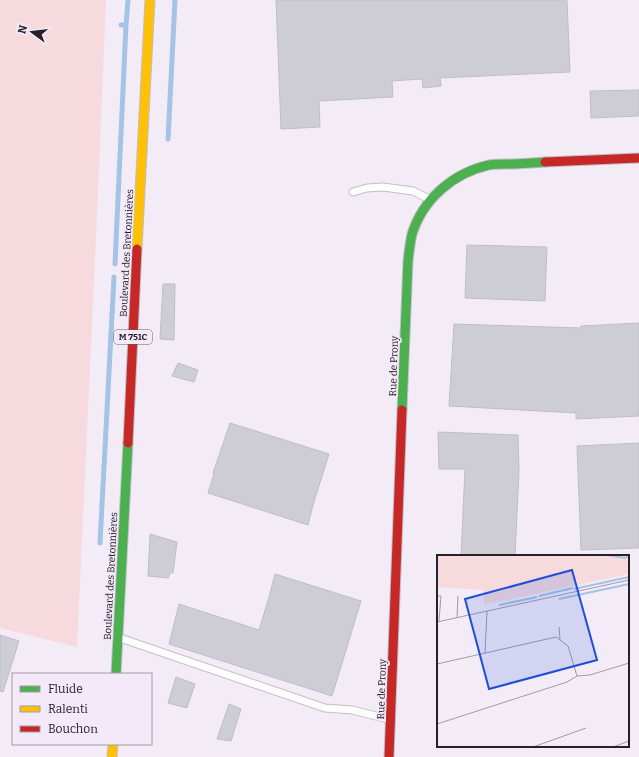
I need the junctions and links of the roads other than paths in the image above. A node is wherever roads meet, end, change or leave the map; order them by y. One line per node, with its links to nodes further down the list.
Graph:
1 (150, 0): 5 (street, Boulevard des Bretonnières / M 751C)
2 (639, 158): 4 (street, Rue de Prony)
3 (354, 192): 4 (lane)
4 (430, 200): 7 (street, Rue de Prony)
5 (118, 637): 6 (street, Boulevard des Bretonnières / M 751C); 7 (lane)
6 (116, 673)
7 (391, 720): 10 (street, Rue de Prony)
8 (113, 745): 9 (street)
9 (112, 757)
10 (389, 757)

